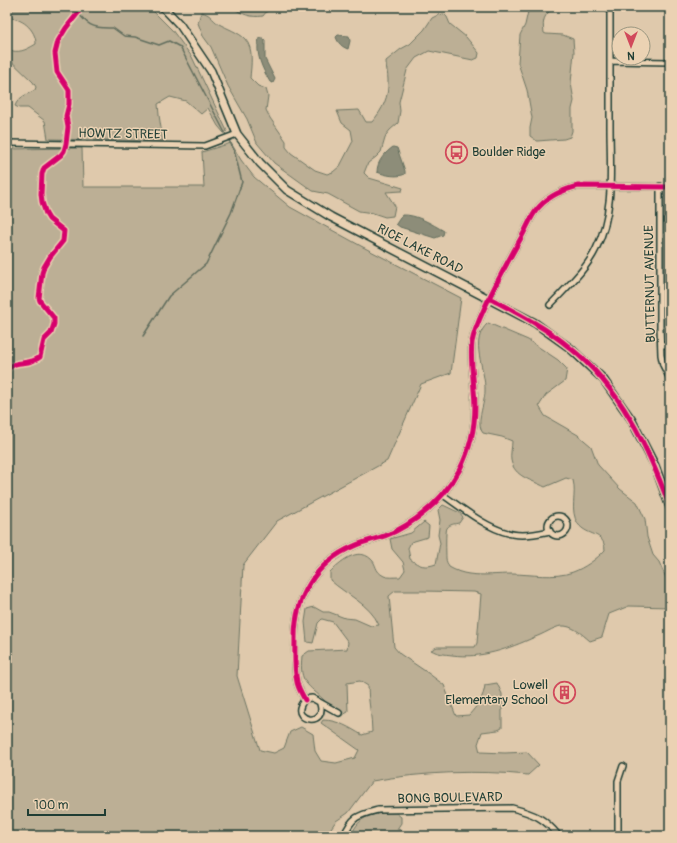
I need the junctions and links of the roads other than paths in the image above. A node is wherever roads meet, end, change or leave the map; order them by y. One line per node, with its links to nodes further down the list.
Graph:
1 (162, 7): 5 (main road, RICE LAKE ROAD)
2 (610, 7): 3 (street)
3 (610, 62): 4 (street); 7 (street)
4 (670, 62)
5 (237, 134): 6 (street, HOWTZ STREET); 10 (main road, RICE LAKE ROAD)
6 (7, 142)
7 (610, 186): 8 (street); 10 (street); 11 (street)
8 (660, 186): 9 (street); 12 (street, BUTTERNUT AVENUE)
9 (670, 187)
10 (489, 298): 15 (street); 16 (main road, RICE LAKE ROAD)
11 (550, 305)
12 (661, 345): 13 (street); 14 (street, BUTTERNUT AVENUE)
13 (670, 345)
14 (670, 379)
15 (442, 495): 17 (street); 18 (street)
16 (670, 507)
17 (550, 531)
18 (305, 700): 19 (street); 19 (street)
19 (320, 704): 20 (street)
20 (339, 713)
21 (623, 766): 24 (street)
22 (344, 836): 23 (street, BONG BOULEVARD)
23 (559, 836)
24 (618, 836)

